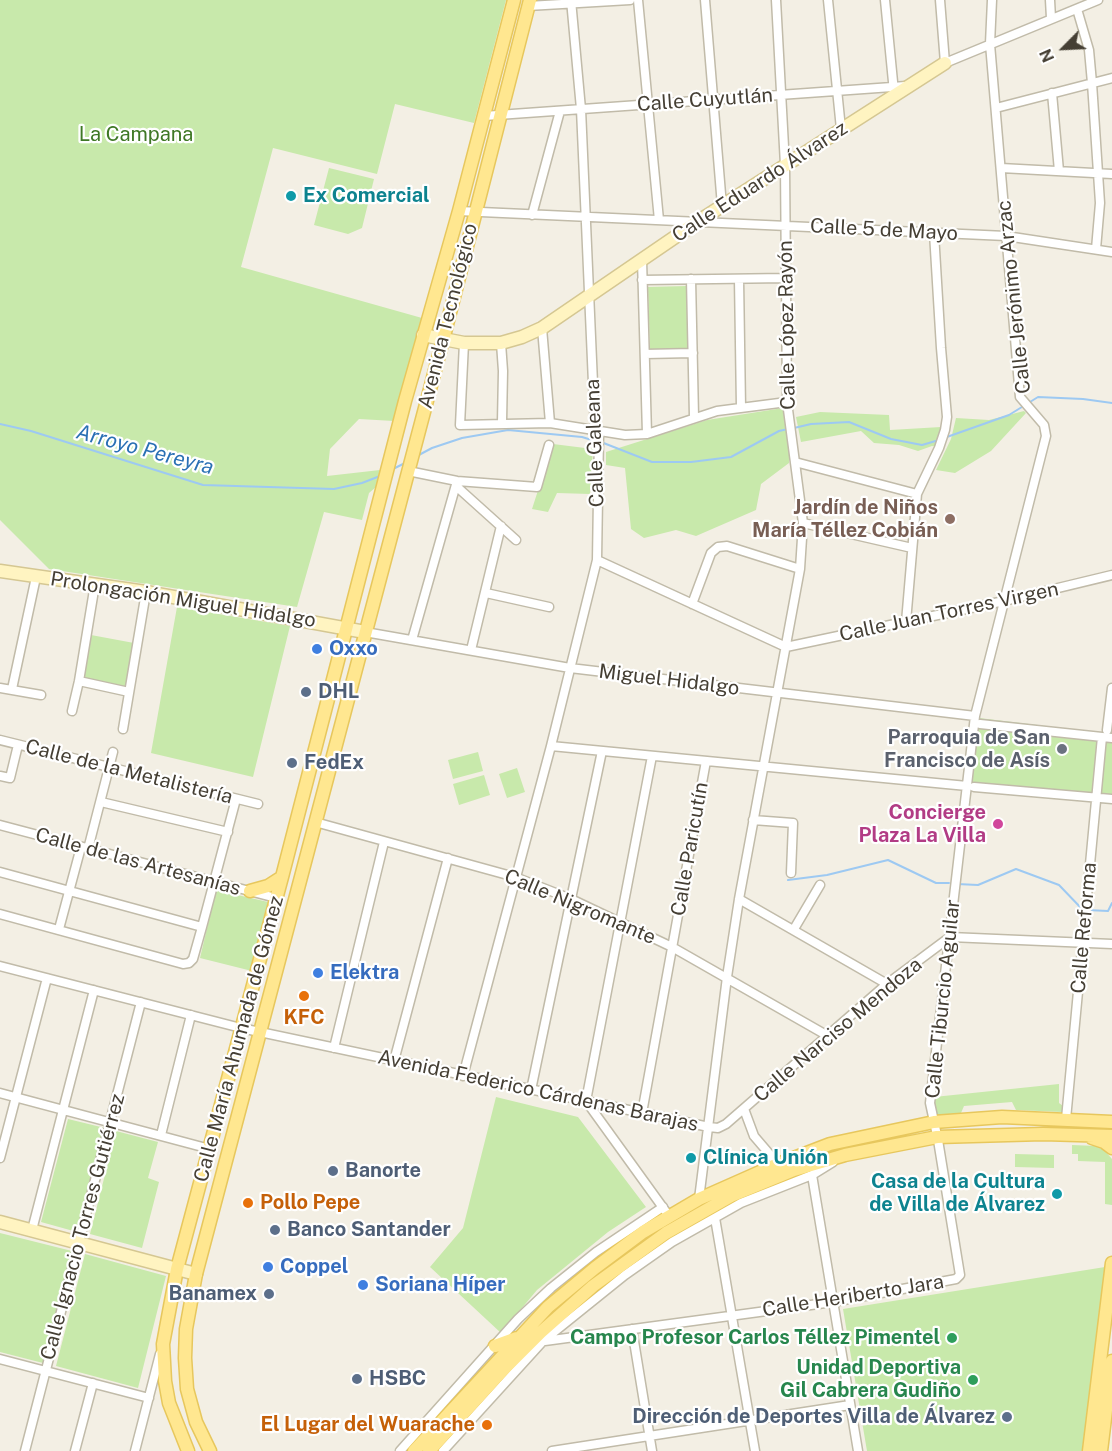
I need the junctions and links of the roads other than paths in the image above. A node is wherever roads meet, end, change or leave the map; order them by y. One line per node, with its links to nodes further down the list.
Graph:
1 (514, 0): 30 (main road, Avenida Tecnológico)
2 (630, 0): 12 (street)
3 (638, 0): 25 (street)
4 (705, 0): 24 (street)
5 (776, 0): 23 (street, Calle López Rayón)
6 (828, 0): 20 (street)
7 (885, 0): 21 (street)
8 (940, 0): 17 (street)
9 (992, 0): 16 (street, Calle Jerónimo Arzac)
10 (1050, 0): 15 (street)
11 (1098, 0): 14 (street, Calle Eduardo Álvarez)
12 (571, 2): 13 (street); 27 (street, Calle Galeana)
13 (529, 3): 29 (main road, Avenida Tecnológico)
14 (1077, 9): 15 (street, Calle Eduardo Álvarez); 19 (street)
15 (1051, 18): 16 (street, Calle Eduardo Álvarez)
16 (990, 44): 17 (street, Calle Eduardo Álvarez); 26 (street, Calle Jerónimo Arzac)
17 (945, 63): 21 (street, Calle Eduardo Álvarez)
18 (1112, 78): 19 (street)
19 (1092, 84): 22 (street); 35 (street)
20 (837, 91): 21 (street, Calle Cuyutlán); 23 (street, Calle Cuyutlán); 31 (street)
21 (894, 91): 31 (street, Calle Eduardo Álvarez)
22 (1053, 93): 26 (street); 34 (street)
23 (782, 95): 24 (street, Calle Cuyutlán); 32 (street, Calle López Rayón)
24 (713, 100): 25 (street, Calle Cuyutlán); 37 (street)
25 (648, 105): 27 (street, Calle Cuyutlán); 42 (street)
26 (996, 108): 33 (street, Calle Jerónimo Arzac)
27 (581, 109): 28 (street, Calle Cuyutlán); 41 (street, Calle Galeana)
28 (560, 111): 29 (street, Calle Cuyutlán); 40 (street)
29 (501, 115): 30 (street, Calle Cuyutlán); 39 (main road, Avenida Tecnológico)
30 (484, 116): 38 (main road, Avenida Tecnológico)
31 (841, 129): 32 (street, Calle Eduardo Álvarez)
32 (785, 165): 37 (street, Calle Eduardo Álvarez); 44 (street, Calle López Rayón)
33 (1001, 168): 34 (street); 46 (street, Calle Jerónimo Arzac)
34 (1059, 171): 35 (street)
35 (1099, 173): 36 (street); 47 (street)
36 (1112, 174)
37 (722, 206): 43 (street, Calle Eduardo Álvarez)
38 (459, 211): 39 (street, Calle 5 de Mayo); 56 (main road, Avenida Tecnológico)
39 (475, 212): 40 (street, Calle 5 de Mayo); 57 (main road, Avenida Tecnológico)
40 (532, 214): 41 (street, Calle 5 de Mayo)
41 (585, 217): 42 (street, Calle 5 de Mayo); 54 (street, Calle Galeana)
42 (659, 220): 43 (street, Calle 5 de Mayo)
43 (697, 222): 44 (street, Calle 5 de Mayo); 49 (street, Calle Eduardo Álvarez)
44 (786, 226): 45 (street, Calle 5 de Mayo); 50 (street, Calle López Rayón)
45 (934, 233): 46 (street, Calle 5 de Mayo); 73 (street)
46 (1006, 236): 47 (street, Calle 5 de Mayo); 86 (street, Calle Jerónimo Arzac)
47 (1096, 249): 48 (street, Calle 5 de Mayo)
48 (1112, 252)
49 (642, 260): 53 (street); 54 (street, Calle Eduardo Álvarez)
50 (786, 278): 52 (street); 62 (street, Calle López Rayón)
51 (691, 279): 52 (street); 53 (street); 60 (street)
52 (739, 279): 63 (street)
53 (642, 280): 61 (street)
54 (590, 295): 55 (street, Calle Eduardo Álvarez); 67 (street, Calle Galeana)
55 (542, 328): 59 (street, Calle Eduardo Álvarez); 66 (street)
56 (423, 335): 57 (street, Calle Eduardo Álvarez); 90 (main road, Avenida Tecnológico)
57 (443, 340): 58 (street, Calle Eduardo Álvarez); 71 (main road, Avenida Tecnológico)
58 (465, 343): 59 (street, Calle Eduardo Álvarez); 65 (street)
59 (501, 343): 65 (street)
60 (693, 353): 61 (street); 64 (street)
61 (645, 354): 68 (street)
62 (787, 402): 63 (street); 70 (street, Calle López Rayón)
63 (741, 408): 64 (street)
64 (694, 417): 68 (street)
65 (502, 422): 66 (street)
66 (550, 423): 67 (street)
67 (597, 431): 68 (street); 78 (street, Calle Galeana)
68 (647, 434)
69 (549, 445): 72 (street)
70 (795, 462): 73 (street); 74 (street, Calle López Rayón)
71 (409, 469): 72 (street); 91 (main road, Avenida Tecnológico)
72 (457, 483): 75 (street); 92 (street)
73 (917, 494): 77 (street)
74 (803, 523): 77 (street); 79 (street, Calle López Rayón)
75 (501, 526): 76 (street); 85 (street)
76 (516, 540)
77 (912, 548): 89 (street)
78 (597, 560): 87 (street); 95 (street, Calle Galeana)
79 (800, 569): 87 (street); 93 (street, Calle López Rayón)
80 (0, 571): 82 (street, Prolongación Miguel Hidalgo)
81 (1112, 575): 86 (street, Calle Juan Torres Virgen)
82 (36, 577): 83 (street, Prolongación Miguel Hidalgo); 99 (street)
83 (95, 584): 84 (street, Prolongación Miguel Hidalgo); 96 (street)
84 (146, 592): 90 (street, Prolongación Miguel Hidalgo); 100 (street)
85 (486, 593): 88 (street); 94 (street)
86 (1004, 601): 89 (street, Calle Juan Torres Virgen); 104 (street, Calle Jerónimo Arzac)
87 (692, 604): 93 (street)
88 (549, 607)
89 (906, 622): 93 (street, Calle Juan Torres Virgen)
90 (346, 627): 91 (street, Prolongación Miguel Hidalgo); 122 (main road, Calle María Ahumada de Gómez)
91 (365, 632): 92 (street, Miguel Hidalgo); 124 (main road, Calle María Ahumada de Gómez)
92 (412, 640): 94 (street, Miguel Hidalgo)
93 (786, 647): 101 (street, Avenida Federico Cárdenas Barajas)
94 (471, 650): 95 (street, Miguel Hidalgo)
95 (570, 668): 101 (street, Miguel Hidalgo); 109 (street, Calle Galeana)
96 (79, 681): 100 (street); 103 (street)
97 (0, 688): 99 (street)
98 (1112, 688): 106 (street, Calle Reforma)
99 (12, 689): 102 (street)
100 (129, 692): 105 (street)
101 (778, 693): 104 (street, Miguel Hidalgo); 115 (street, Avenida Federico Cárdenas Barajas)
102 (41, 695)
103 (72, 711)
104 (976, 721): 106 (street, Miguel Hidalgo); 117 (street, Calle Tiburcio Aguilar)
105 (123, 729)
106 (1107, 735): 118 (street, Calle Reforma)
107 (0, 740): 108 (street, Calle de la Metalistería)
108 (18, 745): 114 (street, Calle de la Metalistería); 116 (street)
109 (551, 746): 110 (street); 135 (street, Calle Galeana)
110 (602, 751): 112 (street); 141 (street)
111 (113, 752): 114 (street)
112 (652, 756): 113 (street); 144 (street)
113 (706, 761): 115 (street); 151 (street, Calle Paricutín)
114 (109, 766): 119 (street, Calle de la Metalistería); 121 (street)
115 (763, 767): 117 (street); 125 (street, Avenida Federico Cárdenas Barajas)
116 (0, 776)
117 (970, 786): 118 (street); 148 (street, Calle Tiburcio Aguilar)
118 (1096, 798): 120 (street); 149 (street, Calle Reforma)
119 (236, 799): 123 (street, Calle de la Metalistería); 128 (street)
120 (1112, 799)
121 (101, 802): 128 (street); 130 (street)
122 (300, 803): 124 (main road); 134 (main road, Calle María Ahumada de Gómez)
123 (258, 804)
124 (319, 806): 126 (main road, Calle María Ahumada de Gómez)
125 (753, 820): 133 (street); 142 (street, Avenida Federico Cárdenas Barajas)
126 (315, 822): 129 (street, Calle Nigromante); 160 (main road, Calle María Ahumada de Gómez)
127 (0, 825): 130 (street, Calle de las Artesanías)
128 (228, 832): 136 (street)
129 (384, 842): 131 (street, Calle Nigromante); 162 (street)
130 (85, 848): 136 (street, Calle de las Artesanías); 139 (street)
131 (448, 858): 135 (street, Calle Nigromante); 163 (street)
132 (0, 872): 139 (street)
133 (791, 873)
134 (282, 877): 138 (main road); 140 (main road, Calle María Ahumada de Gómez)
135 (515, 877): 141 (street, Calle Nigromante); 164 (street, Calle Galeana)
136 (215, 882): 138 (street, Calle de las Artesanías); 145 (street)
137 (820, 885): 146 (street)
138 (249, 891): 140 (street, Calle de las Artesanías)
139 (69, 892): 145 (street); 147 (street)
140 (276, 898): 159 (main road, Calle María Ahumada de Gómez)
141 (571, 899): 144 (street, Calle Nigromante); 165 (street)
142 (739, 899): 146 (street); 153 (street, Avenida Federico Cárdenas Barajas)
143 (0, 914): 147 (street)
144 (620, 922): 151 (street, Calle Nigromante); 168 (street)
145 (202, 927): 147 (street)
146 (794, 929): 155 (street)
147 (59, 930)
148 (950, 937): 149 (street); 155 (street, Calle Narciso Mendoza); 175 (street, Calle Tiburcio Aguilar)
149 (1083, 943): 150 (street); 173 (street, Calle Reforma)
150 (1112, 944)
151 (672, 947): 153 (street, Calle Nigromante); 172 (street, Calle Paricutín)
152 (0, 966): 154 (street, Avenida Federico Cárdenas Barajas)
153 (727, 976): 161 (street, Calle Nigromante); 178 (street, Avenida Federico Cárdenas Barajas)
154 (47, 978): 156 (street, Avenida Federico Cárdenas Barajas); 167 (street)
155 (888, 984): 161 (street, Calle Narciso Mendoza)
156 (94, 990): 157 (street, Avenida Federico Cárdenas Barajas); 170 (street)
157 (141, 1002): 158 (street, Avenida Federico Cárdenas Barajas); 177 (street, Calle Ignacio Torres Gutiérrez)
158 (191, 1015): 159 (street, Avenida Federico Cárdenas Barajas); 180 (street)
159 (242, 1028): 160 (street, Avenida Federico Cárdenas Barajas); 184 (main road, Calle María Ahumada de Gómez)
160 (261, 1033): 162 (street, Avenida Federico Cárdenas Barajas); 197 (main road, Calle María Ahumada de Gómez)
161 (828, 1036): 169 (street, Calle Narciso Mendoza)
162 (334, 1048): 163 (street, Avenida Federico Cárdenas Barajas)
163 (394, 1061): 164 (street, Avenida Federico Cárdenas Barajas)
164 (463, 1076): 165 (street, Avenida Federico Cárdenas Barajas)
165 (531, 1090): 168 (street, Avenida Federico Cárdenas Barajas)
166 (0, 1093): 167 (street)
167 (16, 1097): 170 (street); 186 (street)
168 (586, 1101): 172 (street, Avenida Federico Cárdenas Barajas); 190 (street)
169 (744, 1109): 178 (street, Calle Narciso Mendoza); 187 (street)
170 (63, 1110): 177 (street); 193 (street)
171 (1112, 1111): 174 (main road)
172 (642, 1113): 178 (street, Avenida Federico Cárdenas Barajas)
173 (1066, 1119): 174 (main road); 175 (main road)
174 (1085, 1120): 176 (main road)
175 (934, 1122): 182 (street, Calle Tiburcio Aguilar); 187 (main road)
176 (1112, 1122)
177 (110, 1123): 180 (street); 194 (street, Calle Ignacio Torres Gutiérrez)
178 (709, 1128): 189 (street)
179 (1085, 1135): 181 (main road); 182 (main road); 183 (main road)
180 (161, 1136): 184 (street)
181 (1112, 1136)
182 (937, 1137): 185 (main road); 198 (street, Calle Tiburcio Aguilar)
183 (1112, 1148)
184 (210, 1149): 196 (main road, Calle María Ahumada de Gómez)
185 (845, 1155): 188 (street); 202 (main road)
186 (0, 1158)
187 (778, 1164): 189 (main road)
188 (812, 1175): 191 (street); 199 (street)
189 (699, 1199): 190 (main road)
190 (666, 1212): 202 (main road); 204 (street)
191 (715, 1218): 200 (street); 202 (street)
192 (0, 1222): 193 (street)
193 (32, 1230): 194 (street)
194 (79, 1243): 196 (street); 207 (street, Calle Ignacio Torres Gutiérrez)
195 (1112, 1263): 206 (main road)
196 (177, 1269): 197 (street); 203 (main road, Calle María Ahumada de Gómez)
197 (196, 1274): 217 (main road, Calle María Ahumada de Gómez)
198 (960, 1275): 199 (street, Calle Heriberto Jara)
199 (833, 1302): 200 (street, Calle Heriberto Jara); 210 (street)
200 (732, 1316): 201 (street, Calle Heriberto Jara); 211 (street)
201 (632, 1329): 202 (street, Calle Heriberto Jara); 212 (street)
202 (530, 1341): 204 (main road); 219 (main road); 220 (main road); 221 (street)
203 (163, 1344): 209 (street); 216 (main road, Calle María Ahumada de Gómez)
204 (495, 1346): 218 (street)
205 (0, 1359): 207 (street)
206 (1108, 1359): 226 (main road); 227 (main road)
207 (46, 1371): 208 (street); 213 (street, Calle Ignacio Torres Gutiérrez)
208 (93, 1383): 209 (street); 214 (street)
209 (149, 1398): 215 (street)
210 (850, 1405): 211 (street); 225 (street)
211 (750, 1420): 212 (street); 224 (street)
212 (650, 1436): 222 (street); 223 (street)
213 (25, 1451)
214 (75, 1451)
215 (135, 1451)
216 (188, 1451)
217 (210, 1451)
218 (400, 1451)
219 (414, 1451)
220 (429, 1451)
221 (443, 1451)
222 (552, 1451)
223 (652, 1451)
224 (755, 1451)
225 (858, 1451)
226 (1089, 1451)
227 (1101, 1451)

